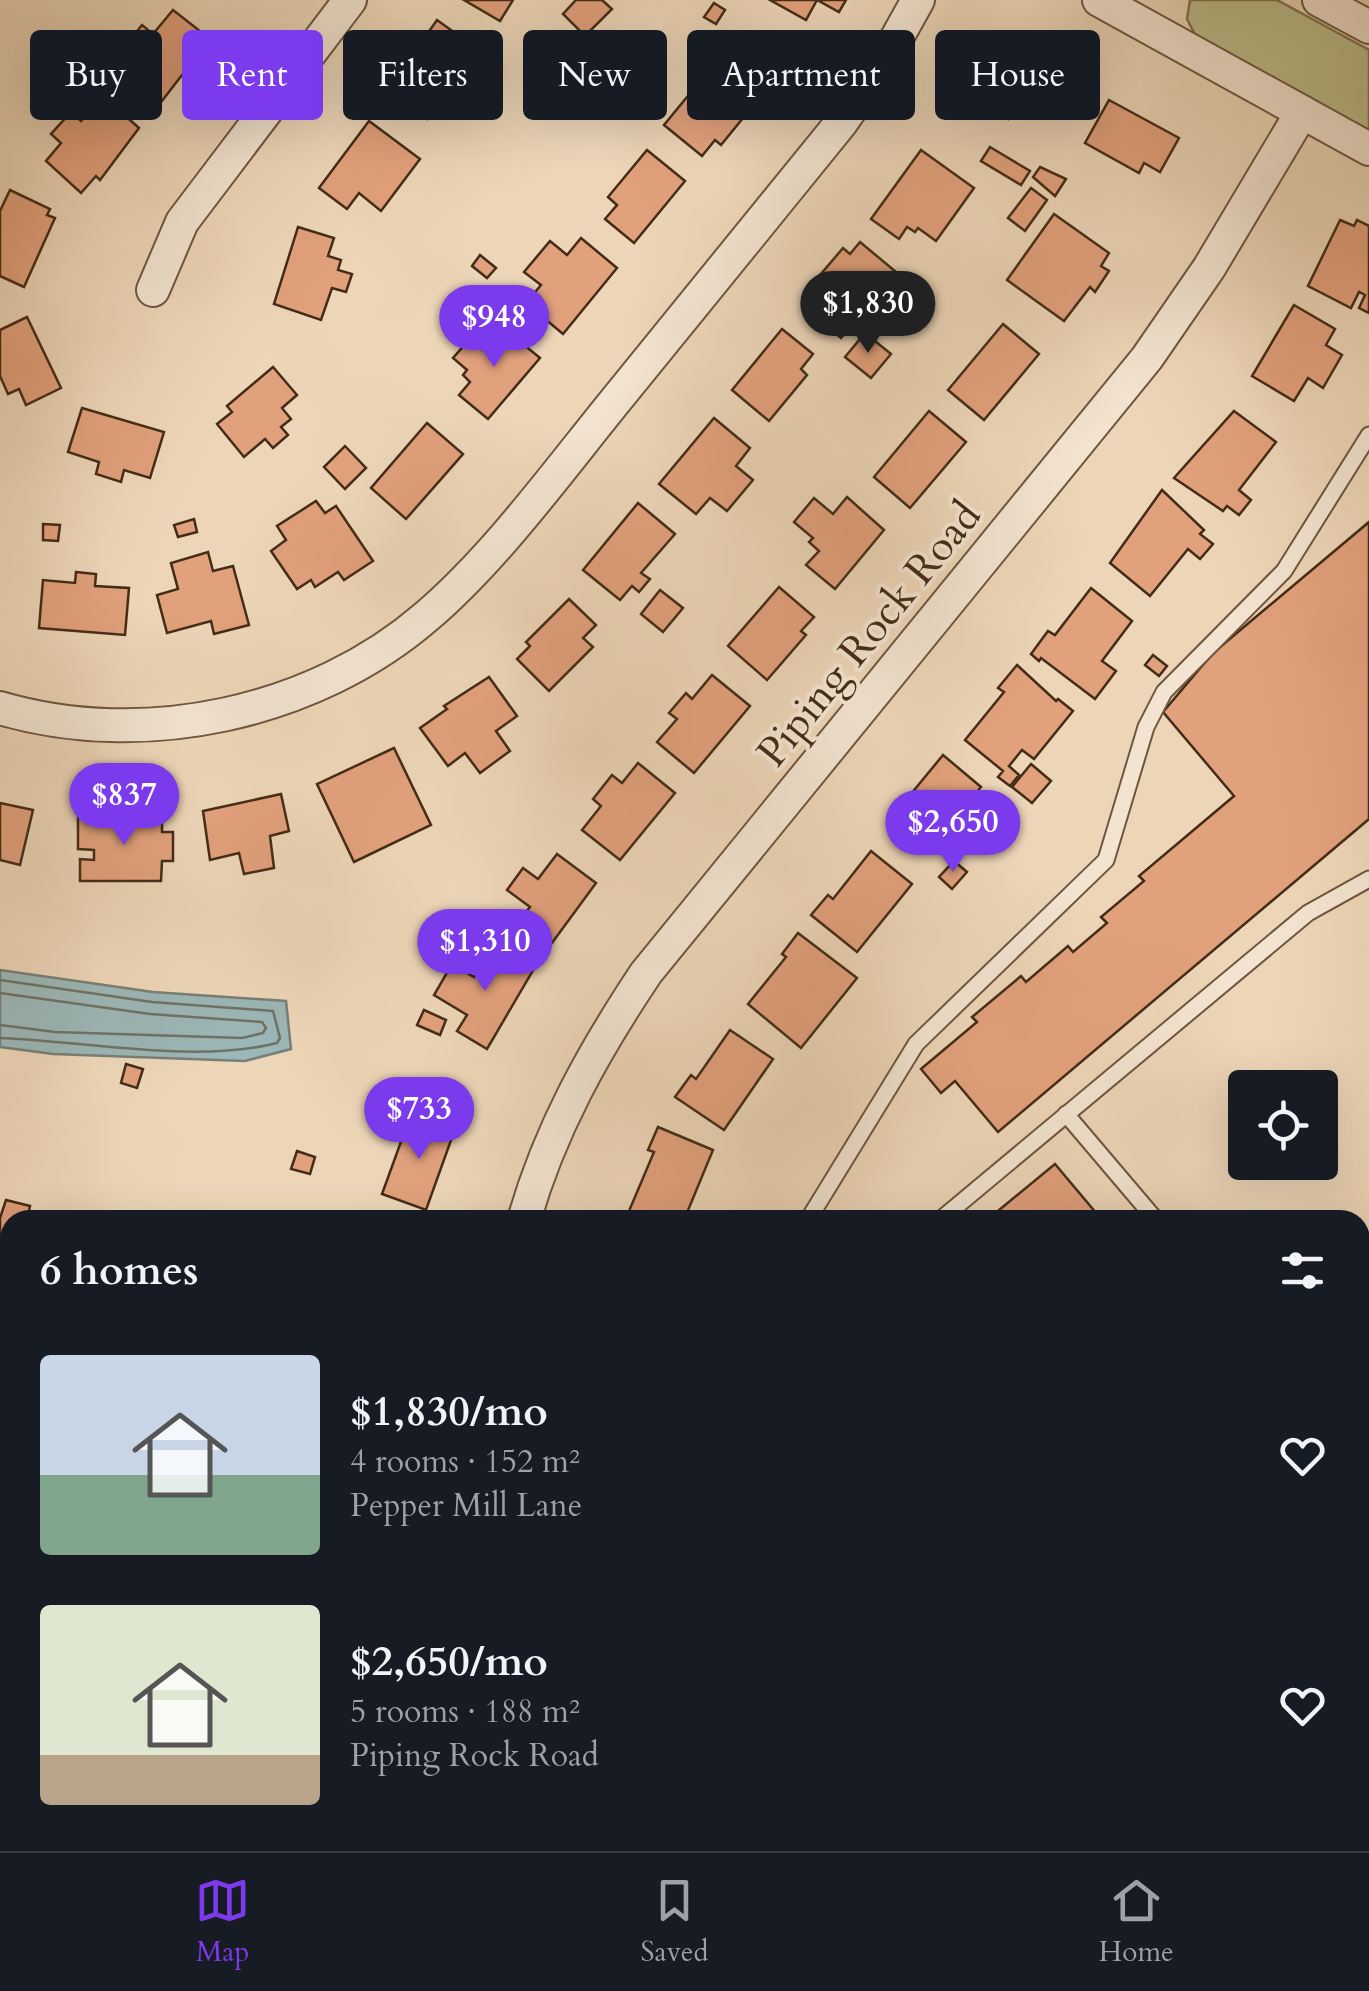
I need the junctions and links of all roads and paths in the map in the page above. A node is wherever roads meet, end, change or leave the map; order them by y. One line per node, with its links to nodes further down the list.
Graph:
1 (350, 0): 9 (street)
2 (918, 0): 11 (street)
3 (1099, 0): 5 (street)
4 (1319, 0): 6 (street)
5 (1138, 10): 7 (street)
6 (1369, 27)
7 (1302, 112): 8 (street); 14 (street, Piping Rock Road)
8 (1369, 149)
9 (152, 290)
10 (1369, 434): 15 (lane)
11 (0, 708)
12 (1369, 879): 13 (lane)
13 (1066, 1114): 16 (lane); 17 (lane)
14 (527, 1210)
15 (814, 1210)
16 (952, 1210)
17 (1148, 1210)

